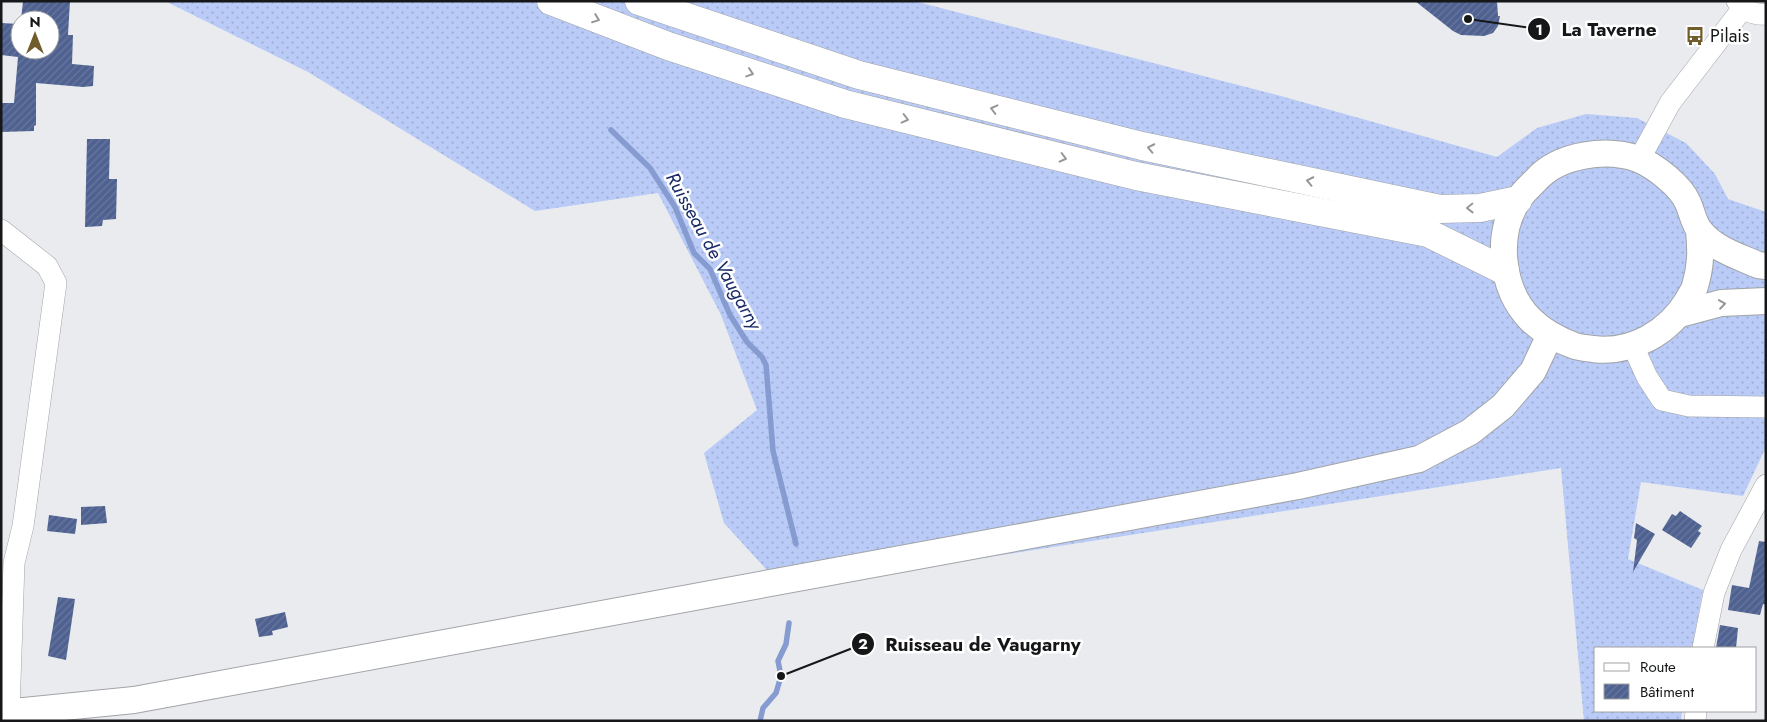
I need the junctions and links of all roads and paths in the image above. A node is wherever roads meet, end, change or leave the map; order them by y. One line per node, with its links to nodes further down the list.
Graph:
1 (551, 1): 10 (highway, one-way to 10)
2 (639, 1): 6 (highway, one-way to 2)
3 (1740, 5): 4 (street); 5 (street)
4 (1766, 14)
5 (1639, 160): 6 (main road); 8 (main road)
6 (1518, 200): 10 (main road)
7 (1, 230): 18 (street)
8 (1699, 230): 9 (main road); 12 (main road)
9 (1766, 266)
10 (1505, 271): 13 (main road)
11 (1766, 301): 12 (main road, one-way to 11)
12 (1680, 314): 14 (main road)
13 (1550, 335): 14 (main road); 18 (main road)
14 (1633, 346): 15 (street)
15 (1766, 408)
16 (1766, 485): 17 (street)
17 (1703, 647)
18 (14, 713)

